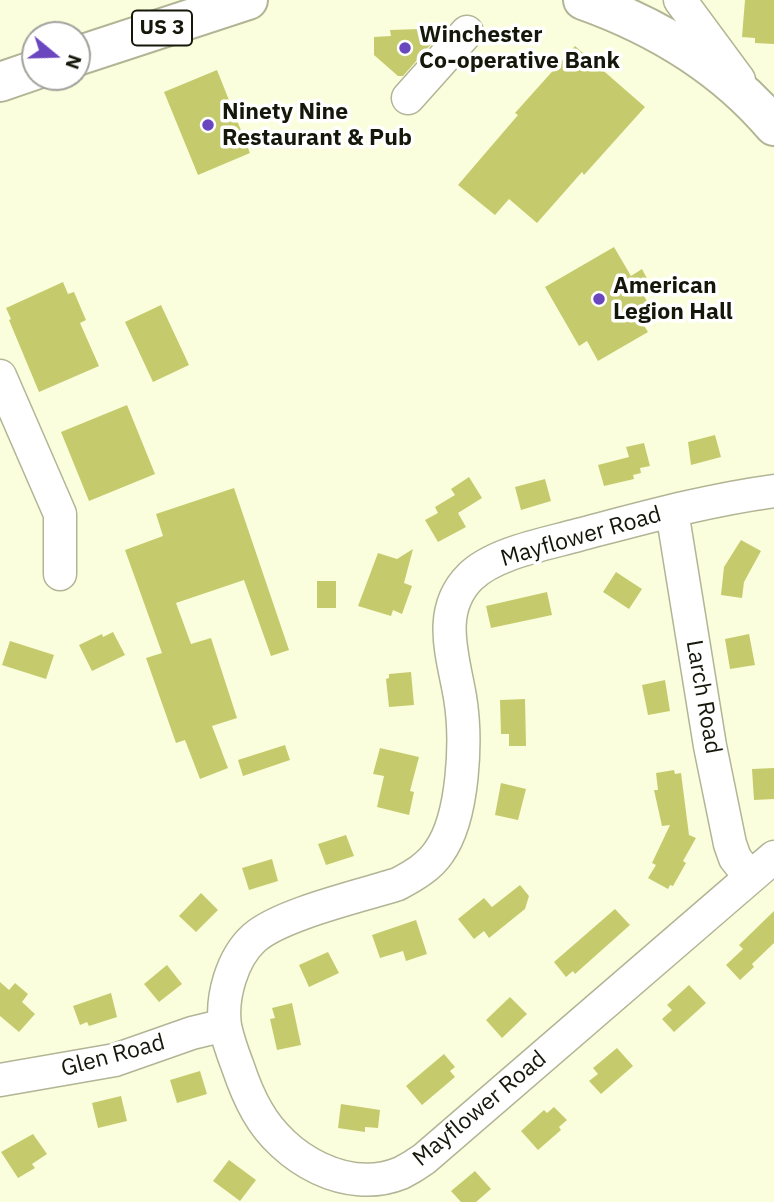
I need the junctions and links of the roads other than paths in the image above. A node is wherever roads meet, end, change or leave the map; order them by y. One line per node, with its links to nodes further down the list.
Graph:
1 (248, 0): 4 (main road, US 3)
2 (583, 0): 10 (main road)
3 (680, 0): 10 (street)
4 (194, 11): 6 (main road, US 3)
5 (467, 32): 9 (street)
6 (91, 51)
7 (21, 75): 8 (main road)
8 (0, 82)
9 (408, 97)
10 (770, 114)
11 (0, 376): 14 (street)
12 (774, 491): 13 (street, Mayflower Road)
13 (672, 511): 16 (street, Larch Road); 17 (street, Mayflower Road)
14 (60, 574)
15 (774, 857): 16 (street, Mayflower Road)
16 (750, 877): 17 (street, Mayflower Road)
17 (225, 1025): 18 (street, Glen Road)
18 (0, 1080)

